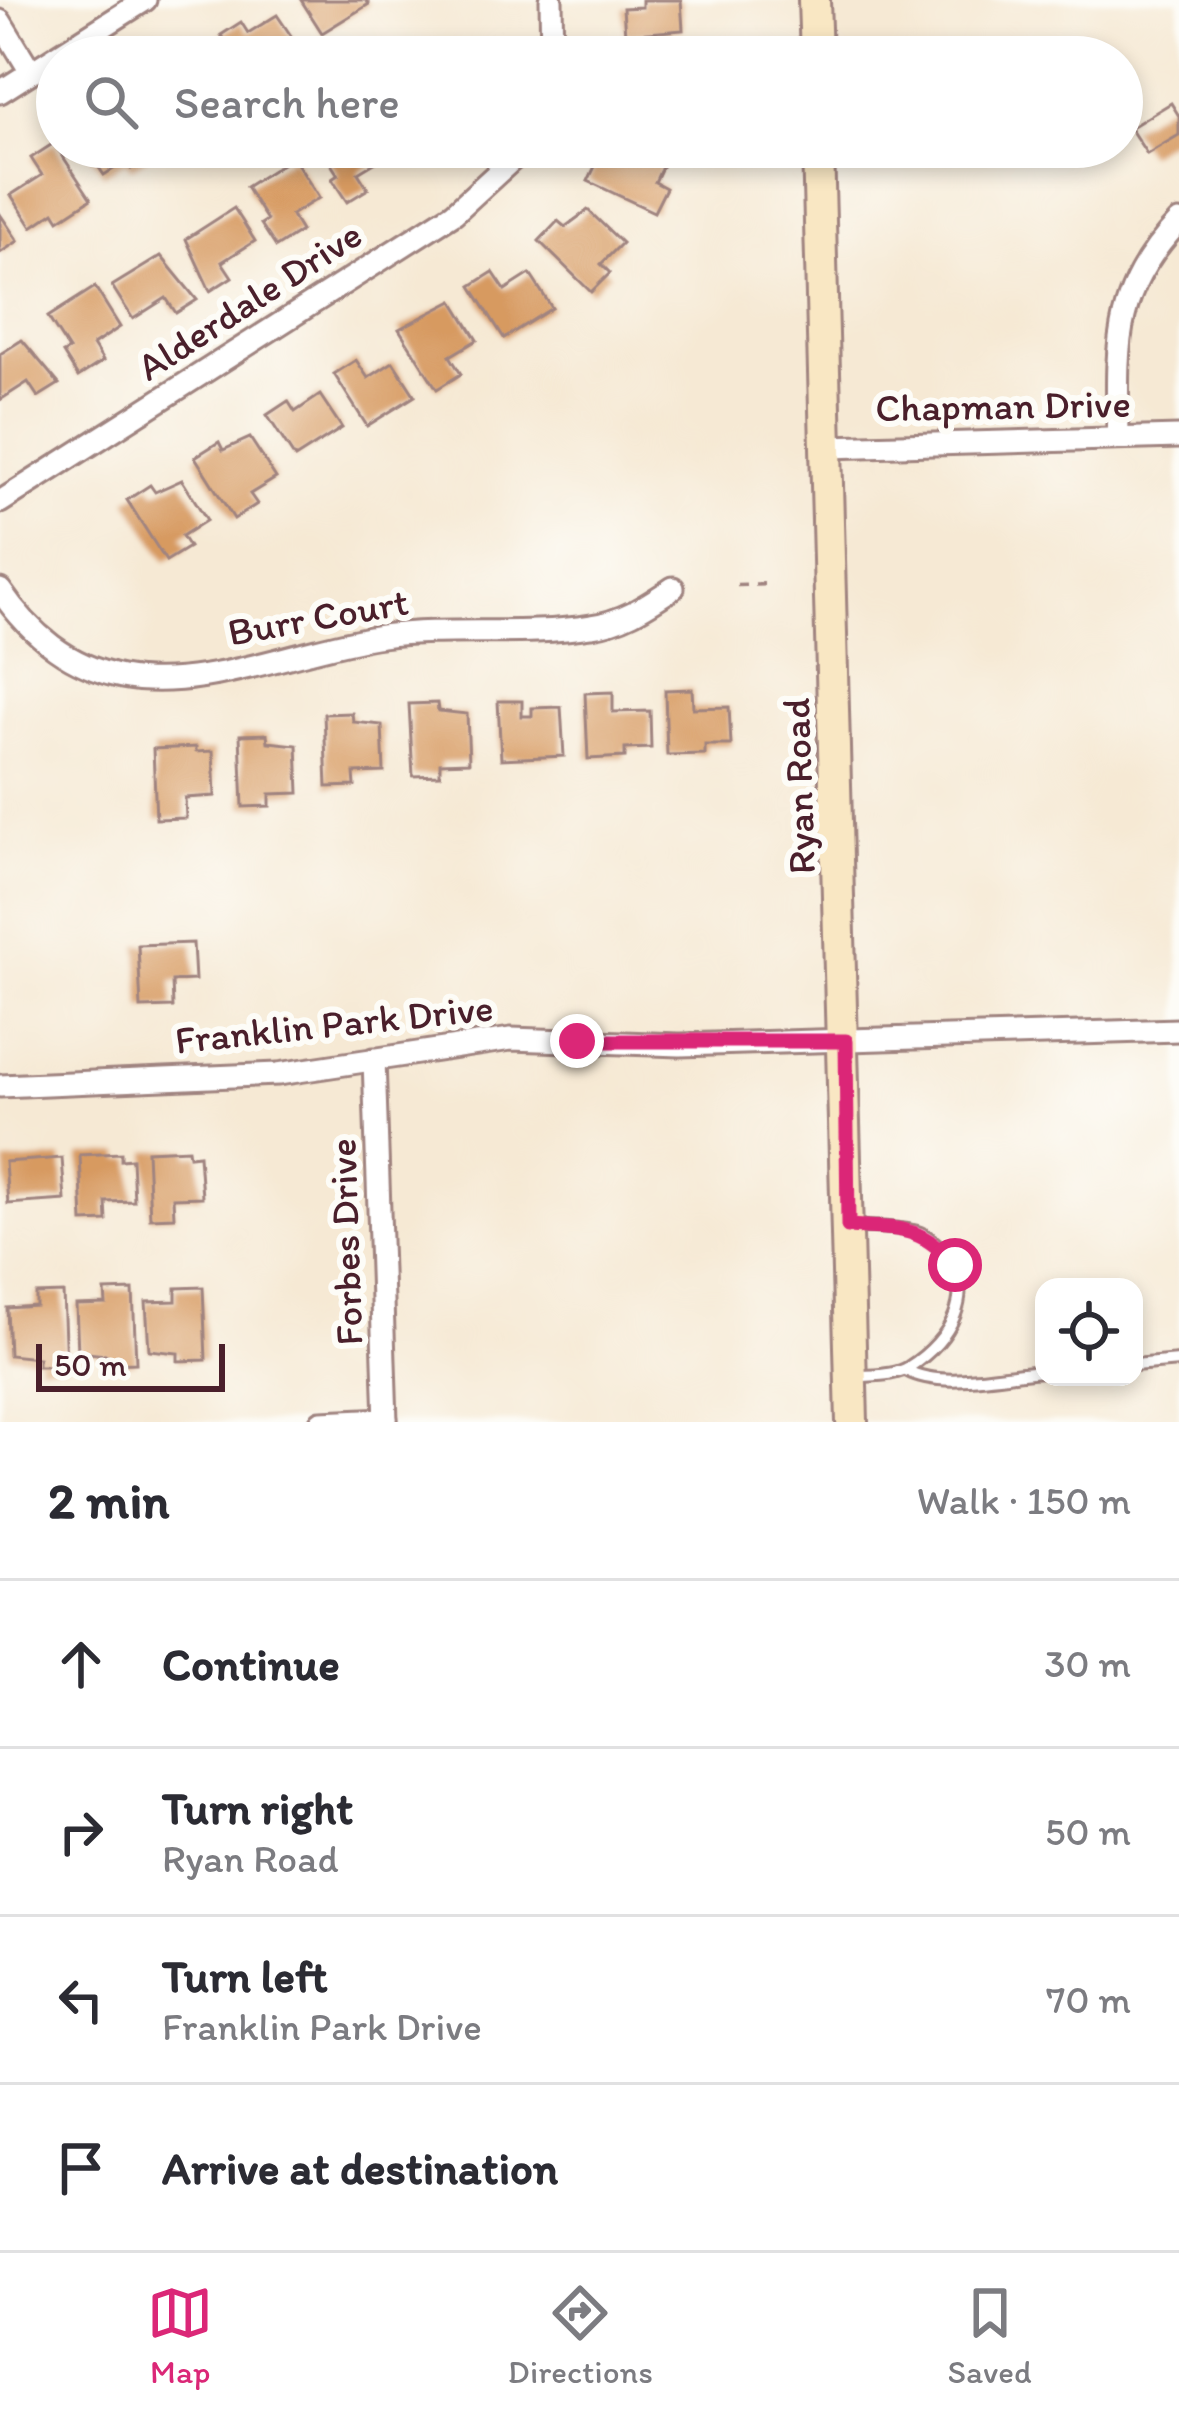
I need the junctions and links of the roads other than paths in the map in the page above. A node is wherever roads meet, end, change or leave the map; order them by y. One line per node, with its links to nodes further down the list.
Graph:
1 (145, 0): 5 (street)
2 (550, 0): 6 (street)
3 (814, 0): 7 (main road)
4 (0, 21): 9 (street)
5 (88, 36)
6 (551, 36)
7 (815, 36)
8 (36, 69): 9 (street)
9 (31, 72): 10 (street)
10 (0, 92)
11 (503, 168): 17 (street, Alderdale Drive)
12 (819, 168): 16 (main road, Ryan Road)
13 (1179, 222): 15 (street)
14 (1179, 437): 15 (street, Chapman Drive)
15 (1118, 438): 16 (street, Chapman Drive)
16 (828, 447): 21 (main road, Ryan Road)
17 (0, 502)
18 (673, 588): 19 (street, Burr Court)
19 (0, 590)
20 (1179, 1030): 21 (street, Franklin Park Drive)
21 (846, 1041): 22 (street, Franklin Park Drive); 24 (main road, Ryan Road)
22 (374, 1059): 23 (street, Franklin Park Drive); 30 (street, Forbes Drive)
23 (0, 1086)
24 (848, 1226): 27 (lane); 29 (main road, Ryan Road)
25 (1179, 1361): 26 (lane)
26 (1143, 1363)
27 (906, 1370): 28 (lane); 29 (lane)
28 (1035, 1372)
29 (851, 1377): 32 (main road, Ryan Road)
30 (386, 1420): 31 (street)
31 (321, 1422)
32 (852, 1422)

